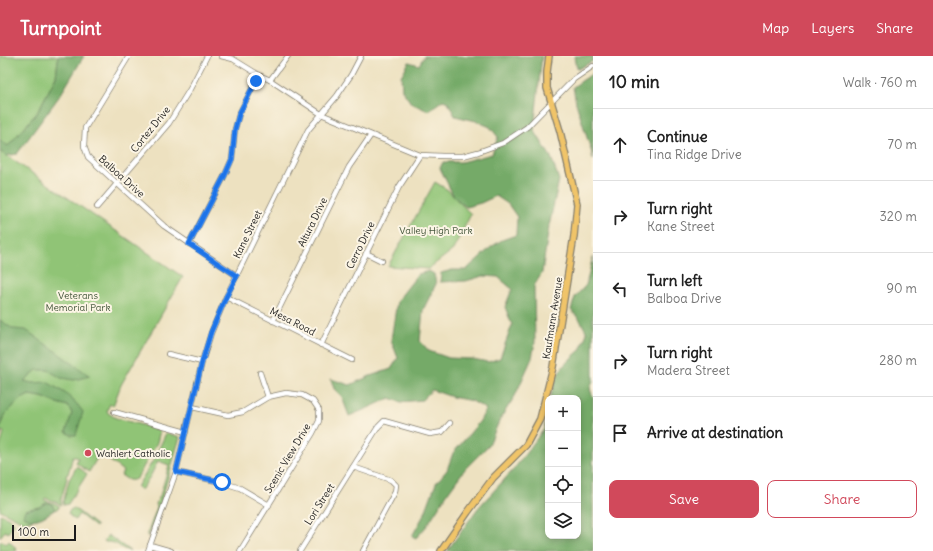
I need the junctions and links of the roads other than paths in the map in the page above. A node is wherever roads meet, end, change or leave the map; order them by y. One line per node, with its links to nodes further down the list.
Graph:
1 (129, 56): 14 (street, Balboa Drive)
2 (207, 56): 14 (street, Cortez Drive)
3 (221, 56): 8 (street)
4 (288, 56): 9 (street)
5 (361, 56): 11 (street, Kane Street)
6 (549, 56): 10 (main road, Kaufmann Avenue)
7 (593, 66): 10 (street)
8 (259, 75): 9 (street); 16 (street)
9 (270, 80): 11 (street)
10 (552, 102): 13 (street); 41 (main road, Kaufmann Avenue)
11 (321, 114): 12 (street); 19 (street, Kane Street)
12 (371, 135): 13 (street); 21 (street, Altura Drive)
13 (420, 155): 17 (street, Cerro Drive)
14 (117, 183): 15 (street, Cortez Drive); 16 (street, Balboa Drive)
15 (97, 207)
16 (189, 244): 19 (street, Balboa Drive)
17 (366, 253): 18 (street); 22 (street, Cerro Drive)
18 (382, 261)
19 (237, 276): 20 (street, Kane Street)
20 (226, 297): 21 (street, Mesa Road); 25 (street, Kane Street)
21 (273, 321): 22 (street, Mesa Road)
22 (321, 345): 24 (street, Mesa Road)
23 (168, 354): 25 (street)
24 (352, 360)
25 (202, 362): 28 (street, Kane Street)
26 (260, 374): 27 (street)
27 (268, 397): 28 (street, Scenic View Drive); 34 (street, Scenic View Drive)
28 (192, 407): 31 (street, Kane Street)
29 (114, 412): 31 (street)
30 (450, 423): 32 (street, Lori Street)
31 (186, 432): 33 (street, Kane Street)
32 (353, 467): 39 (street, Lori Street); 40 (street)
33 (176, 472): 34 (street); 35 (street, Kane Street)
34 (269, 505): 38 (street, Scenic View Drive)
35 (150, 545): 36 (street, Kane Street); 37 (street)
36 (148, 551)
37 (171, 551)
38 (240, 551)
39 (300, 551)
40 (363, 551)
41 (441, 551)

